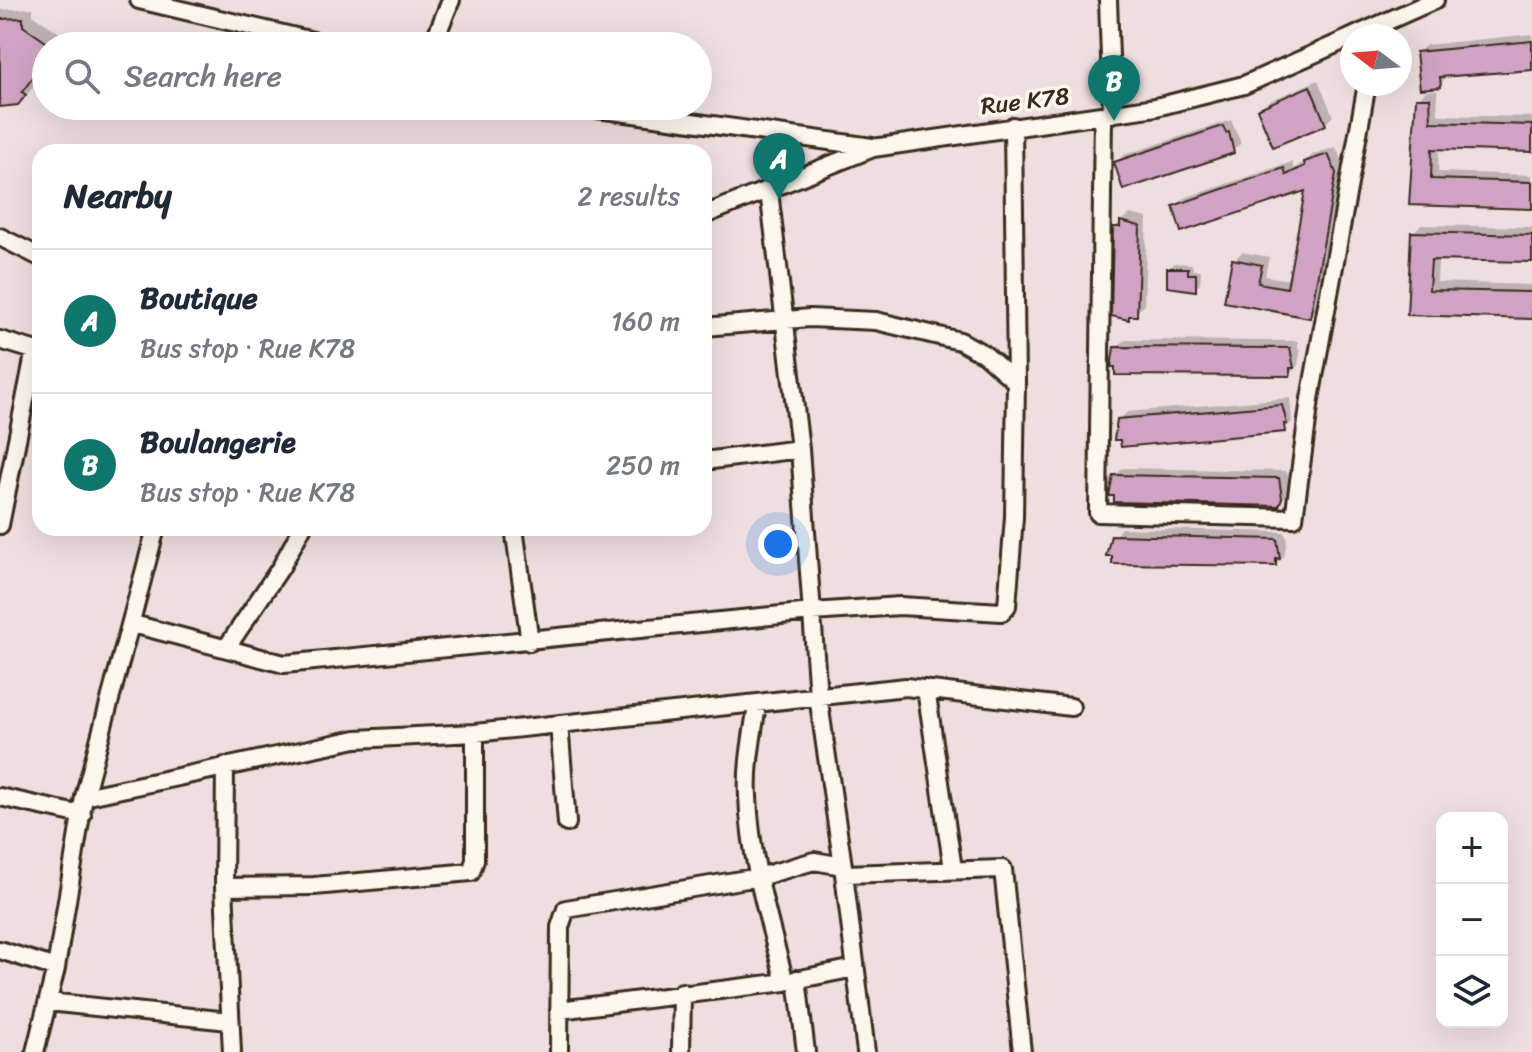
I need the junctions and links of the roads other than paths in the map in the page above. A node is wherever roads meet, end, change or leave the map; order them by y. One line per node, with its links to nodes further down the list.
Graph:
1 (139, 0): 6 (street)
2 (451, 0): 7 (street)
3 (1108, 0): 10 (street)
4 (1435, 0): 5 (street, Rue K78)
5 (1389, 24)
6 (275, 32)
7 (438, 32)
8 (1340, 42): 10 (street, Rue K78)
9 (1365, 96): 10 (street)
10 (1107, 115): 12 (street, Rue K78)
11 (675, 120): 13 (street)
12 (1013, 126): 13 (street, Rue K78); 23 (street)
13 (873, 148): 14 (street, Rue K78)
14 (769, 191): 15 (street, Rue K78); 18 (street)
15 (712, 212)
16 (0, 237): 17 (street)
17 (32, 253)
18 (784, 319): 19 (street); 23 (street); 24 (street)
19 (712, 326)
20 (0, 340): 21 (street)
21 (32, 350)
22 (32, 375): 26 (street)
23 (1016, 382): 30 (street)
24 (800, 449): 25 (street); 30 (street)
25 (712, 460)
26 (0, 525)
27 (154, 536): 31 (street)
28 (298, 536): 33 (street)
29 (515, 536): 32 (street)
30 (812, 612): 32 (street); 35 (street)
31 (133, 624): 33 (street); 42 (street)
32 (530, 642): 33 (street)
33 (227, 647)
34 (926, 689): 35 (street); 37 (street); 45 (street)
35 (818, 696): 36 (street); 46 (street)
36 (757, 704): 38 (street); 47 (street)
37 (1071, 707)
38 (559, 724): 39 (street); 44 (street)
39 (475, 733): 40 (street); 48 (street)
40 (225, 766): 42 (street); 48 (street)
41 (0, 797): 43 (street)
42 (84, 797): 43 (street)
43 (82, 815): 50 (street)
44 (567, 823)
45 (953, 869): 46 (street); 63 (street)
46 (844, 870): 47 (street); 51 (street)
47 (759, 877): 52 (street); 55 (street)
48 (224, 887): 56 (street)
49 (0, 950): 50 (street)
50 (56, 968): 54 (street)
51 (855, 968): 52 (street); 62 (street)
52 (791, 980): 53 (street); 61 (street)
53 (682, 992): 55 (street); 60 (street)
54 (48, 1002): 56 (street); 57 (street)
55 (559, 1010): 59 (street)
56 (229, 1021): 58 (street)
57 (35, 1052)
58 (232, 1052)
59 (559, 1052)
60 (681, 1052)
61 (806, 1052)
62 (866, 1052)
63 (1022, 1052)

